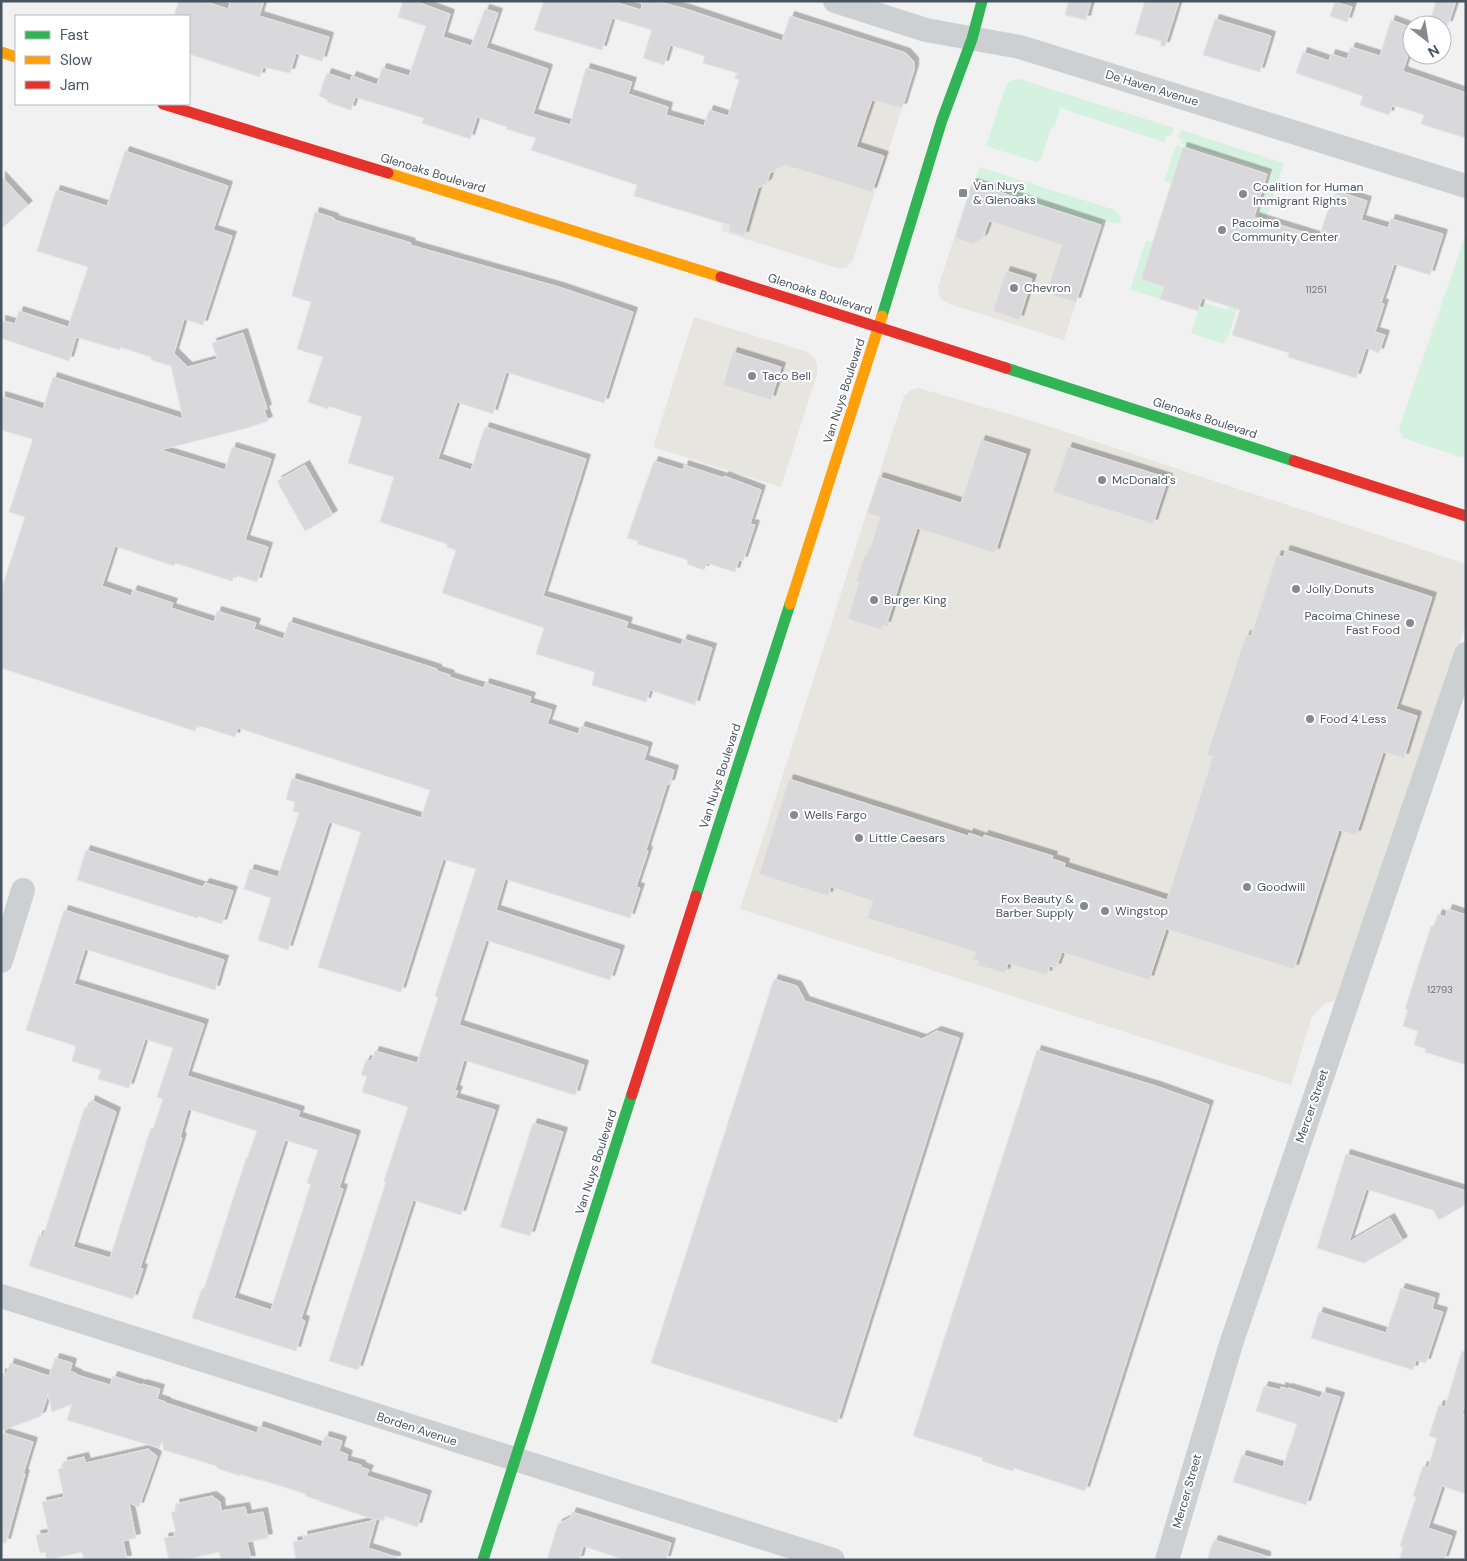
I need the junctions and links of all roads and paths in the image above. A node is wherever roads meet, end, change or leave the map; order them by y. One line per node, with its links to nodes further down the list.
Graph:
1 (835, 1): 3 (street, De Haven Avenue)
2 (982, 1): 3 (main road, Van Nuys Boulevard)
3 (972, 39): 7 (street, De Haven Avenue); 8 (main road, Van Nuys Boulevard)
4 (1, 52): 5 (main road)
5 (15, 57)
6 (166, 105): 8 (main road, Glenoaks Boulevard)
7 (1466, 186)
8 (878, 328): 9 (main road, Glenoaks Boulevard); 14 (main road, Van Nuys Boulevard)
9 (1466, 516)
10 (1466, 654): 17 (street, Mercer Street)
11 (22, 890): 12 (street)
12 (1, 961)
13 (1, 1296): 14 (street, Borden Avenue)
14 (514, 1460): 15 (main road, Van Nuys Boulevard); 16 (street, Borden Avenue)
15 (483, 1560)
16 (833, 1560)
17 (1167, 1560)

